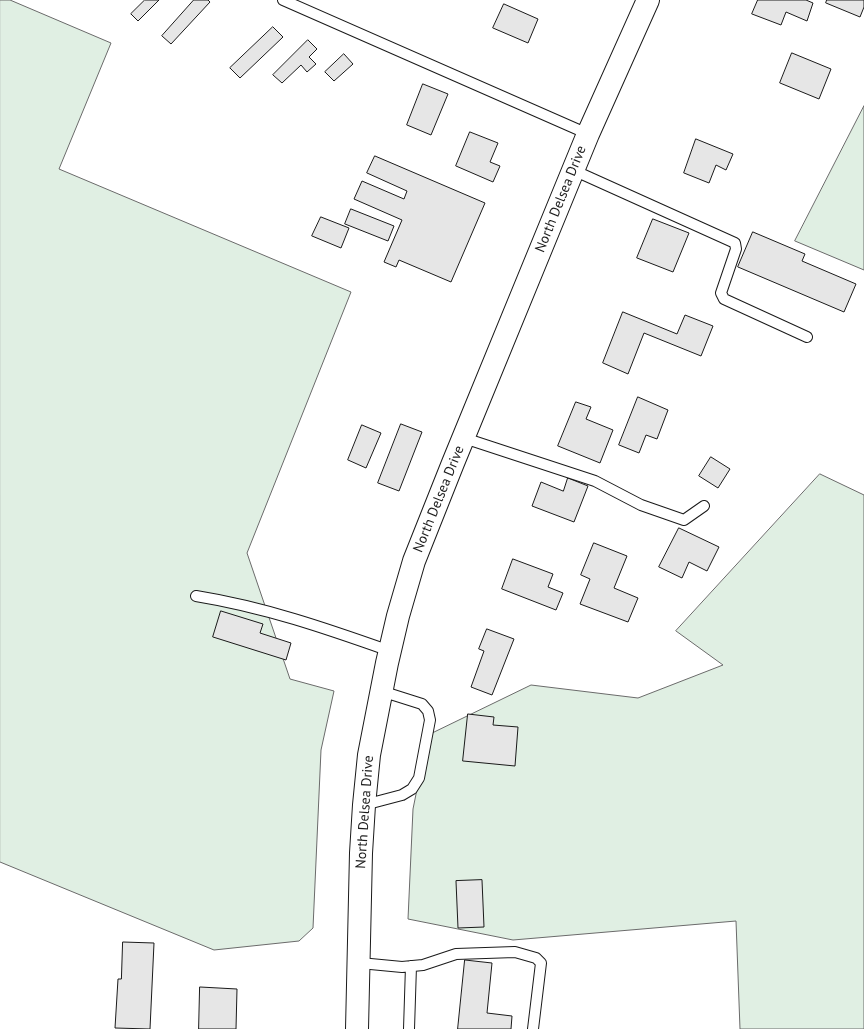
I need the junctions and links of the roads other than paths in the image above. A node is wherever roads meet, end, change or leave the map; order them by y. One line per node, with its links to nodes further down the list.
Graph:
1 (283, 0): 3 (lane)
2 (648, 0): 3 (main road, North Delsea Drive)
3 (588, 134): 4 (main road, North Delsea Drive)
4 (573, 170): 5 (lane); 6 (main road, North Delsea Drive)
5 (806, 337)
6 (464, 438): 7 (lane); 9 (main road, North Delsea Drive)
7 (704, 506)
8 (196, 596): 9 (lane)
9 (390, 651): 10 (main road, North Delsea Drive)
10 (381, 691): 11 (main road, North Delsea Drive); 11 (lane)
11 (364, 805): 12 (main road, North Delsea Drive)
12 (360, 963): 13 (lane); 14 (main road, North Delsea Drive)
13 (411, 966): 15 (lane); 16 (lane)
14 (357, 1029)
15 (409, 1029)
16 (533, 1029)

